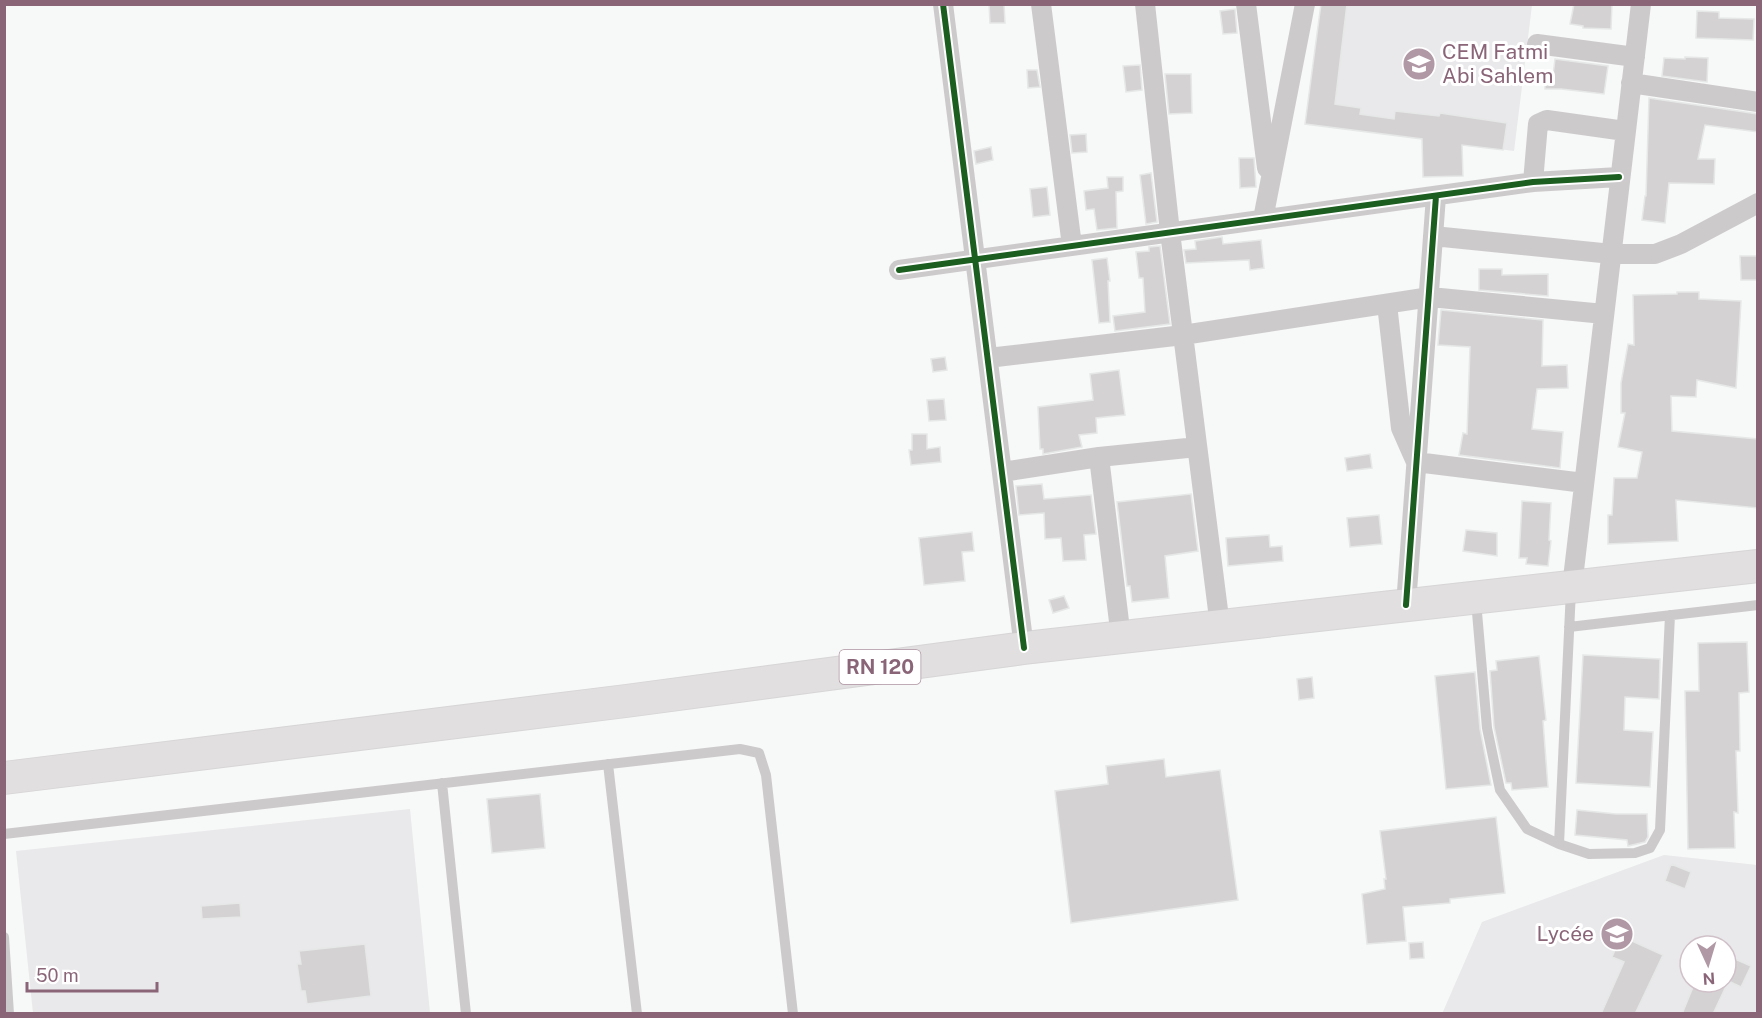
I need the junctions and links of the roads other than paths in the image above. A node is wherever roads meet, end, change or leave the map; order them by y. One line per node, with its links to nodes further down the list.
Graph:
1 (944, 4): 22 (street)
2 (1041, 4): 20 (street)
3 (1145, 4): 18 (street)
4 (1246, 4): 14 (street)
5 (1305, 4): 14 (street)
6 (1641, 4): 8 (street)
7 (1537, 44): 8 (street)
8 (1635, 57): 9 (street)
9 (1631, 83): 10 (street); 11 (street)
10 (1758, 102)
11 (1625, 131): 12 (street); 13 (street)
12 (1619, 177): 13 (street); 21 (street)
13 (1533, 182): 15 (street)
14 (1270, 186): 17 (street)
15 (1436, 196): 17 (street); 19 (street)
16 (1758, 203): 21 (street)
17 (1263, 219): 18 (street)
18 (1170, 232): 20 (street); 27 (street)
19 (1433, 236): 21 (street); 24 (street)
20 (1072, 246): 22 (street)
21 (1612, 254): 26 (street)
22 (976, 259): 23 (street); 28 (street)
23 (900, 270)
24 (1430, 297): 25 (street); 26 (street); 31 (street)
25 (1387, 304): 27 (street); 31 (street)
26 (1604, 314): 33 (street)
27 (1183, 335): 28 (street); 29 (street)
28 (988, 358): 32 (street)
29 (1197, 447): 30 (street); 40 (street)
30 (1099, 457): 32 (street); 42 (street)
31 (1416, 462): 33 (street); 38 (street)
32 (1002, 472): 43 (street)
33 (1584, 483): 35 (street)
34 (1758, 566): 35 (main road, RN 120)
35 (1572, 587): 36 (main road, RN 120); 41 (lane)
36 (1475, 598): 38 (main road, RN 120); 48 (lane)
37 (1758, 605): 39 (lane)
38 (1406, 606): 40 (main road, RN 120)
39 (1671, 615): 41 (lane); 48 (lane)
40 (1220, 626): 42 (main road, RN 120)
41 (1569, 627): 48 (lane)
42 (1121, 638): 43 (main road, RN 120)
43 (1024, 648): 45 (main road, RN 120)
44 (608, 764): 46 (lane); 53 (lane); 54 (lane)
45 (4, 778)
46 (442, 783): 47 (lane); 52 (lane)
47 (4, 834)
48 (1558, 844)
49 (4, 937): 50 (lane)
50 (5, 961): 51 (lane)
51 (9, 1014)
52 (466, 1014)
53 (637, 1014)
54 (793, 1014)

